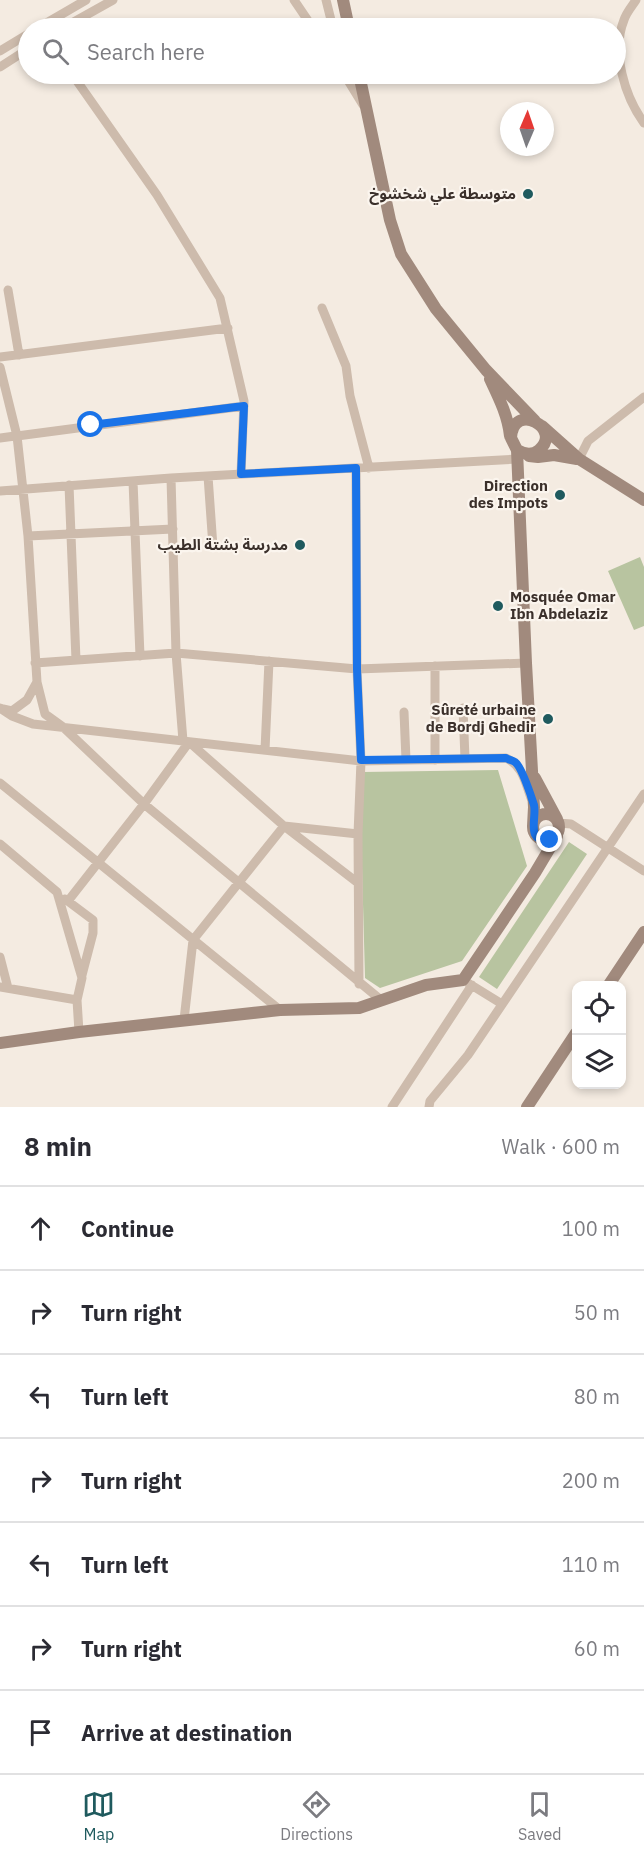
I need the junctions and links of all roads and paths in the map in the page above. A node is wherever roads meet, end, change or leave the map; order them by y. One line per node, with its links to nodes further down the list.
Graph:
1 (86, 0): 7 (street)
2 (113, 0): 8 (street)
3 (294, 0): 9 (street)
4 (326, 0): 10 (street)
5 (344, 0): 11 (main road)
6 (636, 0): 12 (street)
7 (55, 18)
8 (81, 18)
9 (307, 18)
10 (330, 18)
11 (347, 18)
12 (625, 18)
13 (18, 40): 14 (street)
14 (0, 51)
15 (18, 55): 16 (street)
16 (0, 67)
17 (79, 84): 25 (street)
18 (350, 84): 21 (street)
19 (361, 84): 21 (main road)
20 (626, 84): 22 (street)
21 (367, 110): 29 (main road)
22 (644, 123)
23 (8, 290): 26 (street)
24 (322, 308): 39 (street)
25 (228, 328): 26 (street); 31 (street)
26 (20, 355): 27 (street)
27 (0, 357)
28 (0, 367): 33 (street)
29 (486, 370): 32 (main road); 35 (main road)
30 (644, 397): 37 (street)
31 (244, 406): 33 (street); 40 (street)
32 (537, 422): 35 (main road); 36 (main road); 37 (main road)
33 (16, 436): 34 (street); 45 (street)
34 (0, 438)
35 (511, 438): 36 (main road)
36 (520, 454): 37 (main road); 39 (street); 58 (main road)
37 (579, 459): 47 (main road)
38 (356, 468): 39 (street); 40 (street); 60 (street)
39 (369, 468)
40 (241, 474): 41 (street)
41 (208, 476): 42 (street); 52 (street)
42 (171, 478): 43 (street); 48 (street)
43 (133, 481): 44 (street); 49 (street)
44 (69, 485): 45 (street); 50 (street)
45 (22, 488): 46 (street); 51 (street)
46 (0, 491)
47 (644, 500)
48 (173, 529): 49 (street); 53 (street)
49 (136, 531): 50 (street); 54 (street)
50 (71, 534): 51 (street); 55 (street)
51 (28, 536): 57 (street)
52 (213, 547)
53 (176, 653): 54 (street); 56 (street); 66 (street)
54 (140, 656): 55 (street)
55 (76, 660): 57 (street)
56 (269, 661): 60 (street); 67 (street)
57 (35, 663): 61 (street)
58 (526, 663): 59 (street); 72 (main road)
59 (435, 666): 60 (street); 68 (street)
60 (357, 669): 70 (street)
61 (37, 682): 62 (street); 65 (street)
62 (0, 708): 65 (street)
63 (463, 708): 69 (street)
64 (404, 712): 71 (street)
65 (63, 727): 66 (street); 75 (street)
66 (186, 742): 67 (street); 75 (street); 77 (street)
67 (265, 750): 70 (street)
68 (435, 759): 69 (street); 71 (street)
69 (465, 759): 76 (street)
70 (361, 760): 71 (street); 80 (street)
71 (406, 760)
72 (531, 768): 76 (main road); 78 (main road)
73 (0, 783): 83 (street)
74 (644, 794): 82 (street)
75 (144, 804): 83 (street); 86 (street)
76 (534, 807): 79 (main road)
77 (284, 826): 80 (street); 86 (street); 87 (street)
78 (557, 826): 79 (main road); 79 (main road); 82 (street); 85 (main road)
79 (534, 831): 85 (main road)
80 (358, 834): 87 (street)
81 (0, 844): 88 (street)
82 (608, 848): 84 (street); 100 (street)
83 (98, 863): 89 (street); 90 (street)
84 (644, 871)
85 (535, 873): 95 (main road)
86 (238, 883): 90 (street); 96 (street)
87 (358, 883): 96 (street)
88 (57, 892): 89 (street); 93 (street)
89 (68, 901): 93 (street)
90 (193, 940): 101 (street); 102 (street)
91 (642, 941): 94 (main road)
92 (0, 957): 97 (street)
93 (82, 978): 98 (street)
94 (612, 981)
95 (468, 983): 99 (main road); 100 (street); 106 (street)
96 (359, 984): 99 (street)
97 (4, 987): 98 (street)
98 (77, 1000): 103 (street)
99 (381, 1000): 101 (main road)
100 (502, 1004): 107 (street)
101 (280, 1010): 102 (main road)
102 (184, 1020): 103 (main road)
103 (79, 1032): 105 (main road)
104 (575, 1035): 108 (main road)
105 (0, 1042)
106 (392, 1107)
107 (429, 1107)
108 (527, 1107)

